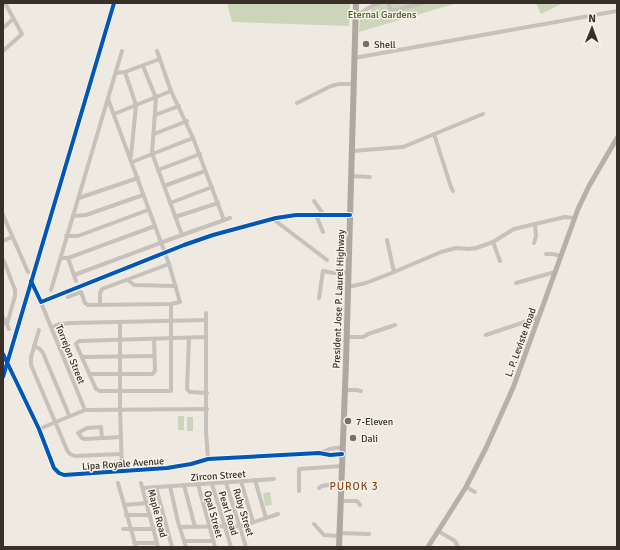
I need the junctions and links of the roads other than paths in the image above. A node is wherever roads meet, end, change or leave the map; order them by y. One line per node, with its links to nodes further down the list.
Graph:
1 (114, 3): 90 (street)
2 (356, 3): 9 (highway, President Jose P. Laurel Highway)
3 (379, 3): 7 (street)
4 (388, 3): 5 (street)
5 (422, 3)
6 (4, 4): 10 (street)
7 (370, 5): 9 (street)
8 (617, 11): 15 (street)
9 (355, 17): 15 (highway, President Jose P. Laurel Highway)
10 (13, 19): 11 (street); 12 (street)
11 (3, 28)
12 (3, 51)
13 (122, 51): 19 (street)
14 (157, 51): 16 (street)
15 (354, 58): 20 (highway, President Jose P. Laurel Highway)
16 (160, 59): 17 (street); 21 (street)
17 (143, 66): 18 (street); 22 (street)
18 (125, 72): 19 (street); 25 (street)
19 (116, 73): 23 (street)
20 (354, 84): 24 (street); 35 (highway, President Jose P. Laurel Highway)
21 (171, 91): 22 (street); 26 (street)
22 (156, 98): 25 (street); 29 (street)
23 (108, 99): 27 (street); 49 (street)
24 (297, 103)
25 (136, 105): 27 (street); 38 (street)
26 (179, 106): 29 (street); 30 (street)
27 (114, 114): 38 (street)
28 (483, 114): 32 (street)
29 (155, 115): 31 (street)
30 (187, 121): 31 (street); 33 (street)
31 (154, 134): 36 (street)
32 (434, 134): 35 (street); 47 (street)
33 (193, 138): 36 (street); 37 (street)
34 (617, 138): 61 (main road, L. P. Leviste Road)
35 (352, 151): 42 (highway, President Jose P. Laurel Highway)
36 (152, 153): 39 (street); 40 (street)
37 (200, 154): 40 (street); 41 (street)
38 (130, 157): 39 (street)
39 (132, 162): 44 (street)
40 (158, 170): 45 (street)
41 (205, 171): 45 (street); 46 (street)
42 (351, 176): 43 (street); 56 (highway, President Jose P. Laurel Highway)
43 (370, 177)
44 (138, 178): 48 (street); 49 (street)
45 (164, 186): 51 (street)
46 (212, 187): 51 (street); 52 (street)
47 (453, 191)
48 (143, 195): 53 (street); 57 (street)
49 (78, 198): 57 (street)
50 (314, 201): 55 (street)
51 (170, 203): 58 (street)
52 (218, 203): 58 (street); 63 (street)
53 (148, 210): 65 (street); 68 (street)
54 (316, 215): 55 (street); 62 (street); 66 (street)
55 (324, 215): 56 (street)
56 (350, 215): 85 (highway, President Jose P. Laurel Highway)
57 (72, 216): 68 (street)
58 (175, 217): 67 (street)
59 (4, 218): 69 (street)
60 (230, 218): 63 (street)
61 (574, 218): 64 (street); 77 (main road, L. P. Leviste Road)
62 (273, 219): 75 (street); 81 (street)
63 (224, 220): 67 (street)
64 (535, 224): 73 (street); 74 (street)
65 (155, 226): 72 (street); 79 (street)
66 (323, 232)
67 (182, 234): 72 (street)
68 (66, 236): 78 (street)
69 (12, 237): 71 (street); 84 (street)
70 (387, 240): 86 (street)
71 (3, 241)
72 (161, 242): 75 (street); 88 (street)
73 (493, 242): 82 (street); 86 (street)
74 (534, 243)
75 (165, 254): 83 (street); 98 (street)
76 (546, 254): 77 (street)
77 (560, 256): 87 (main road, L. P. Leviste Road)
78 (60, 258): 79 (street); 95 (street)
79 (68, 258): 88 (street)
80 (3, 260): 102 (street)
81 (327, 260)
82 (500, 261)
83 (169, 264): 89 (street); 93 (street)
84 (28, 272)
85 (348, 272): 94 (highway, President Jose P. Laurel Highway); 97 (street)
86 (394, 272): 94 (street)
87 (555, 272): 92 (street); 103 (main road, L. P. Leviste Road)
88 (74, 275): 91 (street)
89 (128, 280): 93 (street); 100 (street)
90 (31, 281): 98 (street, Torrejon Street); 122 (street)
91 (76, 281)
92 (516, 283)
93 (176, 286): 99 (street)
94 (348, 287): 112 (highway, President Jose P. Laurel Highway)
95 (51, 290)
96 (68, 298): 100 (street)
97 (319, 298)
98 (42, 303): 108 (street, Torrejon Street)
99 (170, 304): 100 (street); 104 (street)
100 (100, 305)
101 (206, 313): 105 (street)
102 (3, 317)
103 (540, 317): 110 (street); 155 (main road, L. P. Leviste Road)
104 (171, 320): 105 (street); 106 (street); 115 (street)
105 (206, 320): 111 (street)
106 (120, 322): 108 (street); 116 (street)
107 (395, 325): 112 (street)
108 (52, 327): 132 (street, Torrejon Street)
109 (39, 330): 117 (street)
110 (486, 335)
111 (206, 337): 113 (street); 129 (street)
112 (347, 337): 126 (highway, President Jose P. Laurel Highway)
113 (189, 338): 115 (street); 129 (street)
114 (154, 339): 115 (street); 116 (street); 120 (street)
115 (172, 339): 128 (street)
116 (120, 340): 119 (street); 121 (street)
117 (34, 346): 133 (street); 134 (street)
118 (3, 354): 122 (street, Lipa Royale Avenue)
119 (120, 356): 120 (street); 121 (street); 124 (street)
120 (154, 356): 124 (street)
121 (82, 357): 123 (street)
122 (7, 362): 125 (street); 135 (street, Lipa Royale Avenue)
123 (90, 374): 124 (street); 128 (street)
124 (120, 374): 128 (street)
125 (3, 377)
126 (345, 390): 127 (street); 138 (highway, President Jose P. Laurel Highway)
127 (361, 391)
128 (120, 392): 130 (street)
129 (207, 393): 131 (street)
130 (120, 408): 131 (street); 132 (street); 136 (street)
131 (206, 409): 140 (street)
132 (85, 410): 133 (street)
133 (69, 415): 134 (street)
134 (54, 422): 135 (street); 139 (street)
135 (38, 428): 142 (street, Lipa Royale Avenue)
136 (120, 437): 137 (street); 139 (street)
137 (102, 438): 137 (street)
138 (342, 450): 140 (street, Lipa Royale Avenue); 141 (highway, President Jose P. Laurel Highway)
139 (121, 454): 142 (street)
140 (208, 460): 142 (street, Lipa Royale Avenue)
141 (342, 466): 147 (highway, President Jose P. Laurel Highway); 157 (street)
142 (122, 471)
143 (274, 479): 144 (street, Zircon Street)
144 (255, 480): 145 (street, Zircon Street); 166 (street)
145 (241, 481): 146 (street, Zircon Street); 167 (street)
146 (226, 482): 150 (street, Zircon Street); 171 (street, Ruby Street)
147 (341, 483): 156 (street); 159 (highway, President Jose P. Laurel Highway)
148 (118, 484): 161 (street)
149 (198, 484): 150 (street, Zircon Street); 151 (street, Zircon Street); 169 (street, Opal Street)
150 (212, 484): 170 (street, Pearl Road)
151 (184, 485): 153 (street, Zircon Street); 173 (street)
152 (142, 486): 154 (street, Zircon Street); 160 (street, Maple Road)
153 (170, 486): 154 (street, Zircon Street); 172 (street)
154 (156, 487): 184 (street)
155 (466, 487): 158 (street); 177 (main road, L. P. Leviste Road)
156 (319, 488)
157 (299, 491)
158 (475, 492)
159 (340, 501): 162 (street); 179 (highway, President Jose P. Laurel Highway)
160 (147, 503): 161 (street); 165 (street, Maple Road)
161 (124, 505): 164 (street)
162 (360, 505)
163 (278, 514): 166 (street)
164 (126, 515): 165 (street); 175 (street)
165 (150, 515): 176 (street, Maple Road)
166 (266, 518): 167 (street)
167 (253, 522): 171 (street)
168 (314, 524): 179 (street)
169 (209, 526): 170 (street); 173 (street); 181 (street, Opal Street)
170 (224, 526): 171 (street); 187 (street, Pearl Road)
171 (239, 526): 188 (street, Ruby Street)
172 (180, 527): 173 (street); 180 (street)
173 (194, 527)
174 (123, 529): 175 (street)
175 (130, 529): 176 (street); 182 (street)
176 (154, 529): 183 (street, Maple Road)
177 (438, 531): 190 (main road, L. P. Leviste Road); 191 (street)
178 (369, 534): 179 (street)
179 (339, 535): 189 (highway, President Jose P. Laurel Highway)
180 (184, 541): 181 (street); 185 (street)
181 (213, 541): 186 (street, Opal Street)
182 (135, 545): 183 (street)
183 (158, 545)
184 (172, 547)
185 (186, 547)
186 (215, 547)
187 (231, 547)
188 (246, 547)
189 (338, 547)
190 (428, 547)
191 (458, 547)

